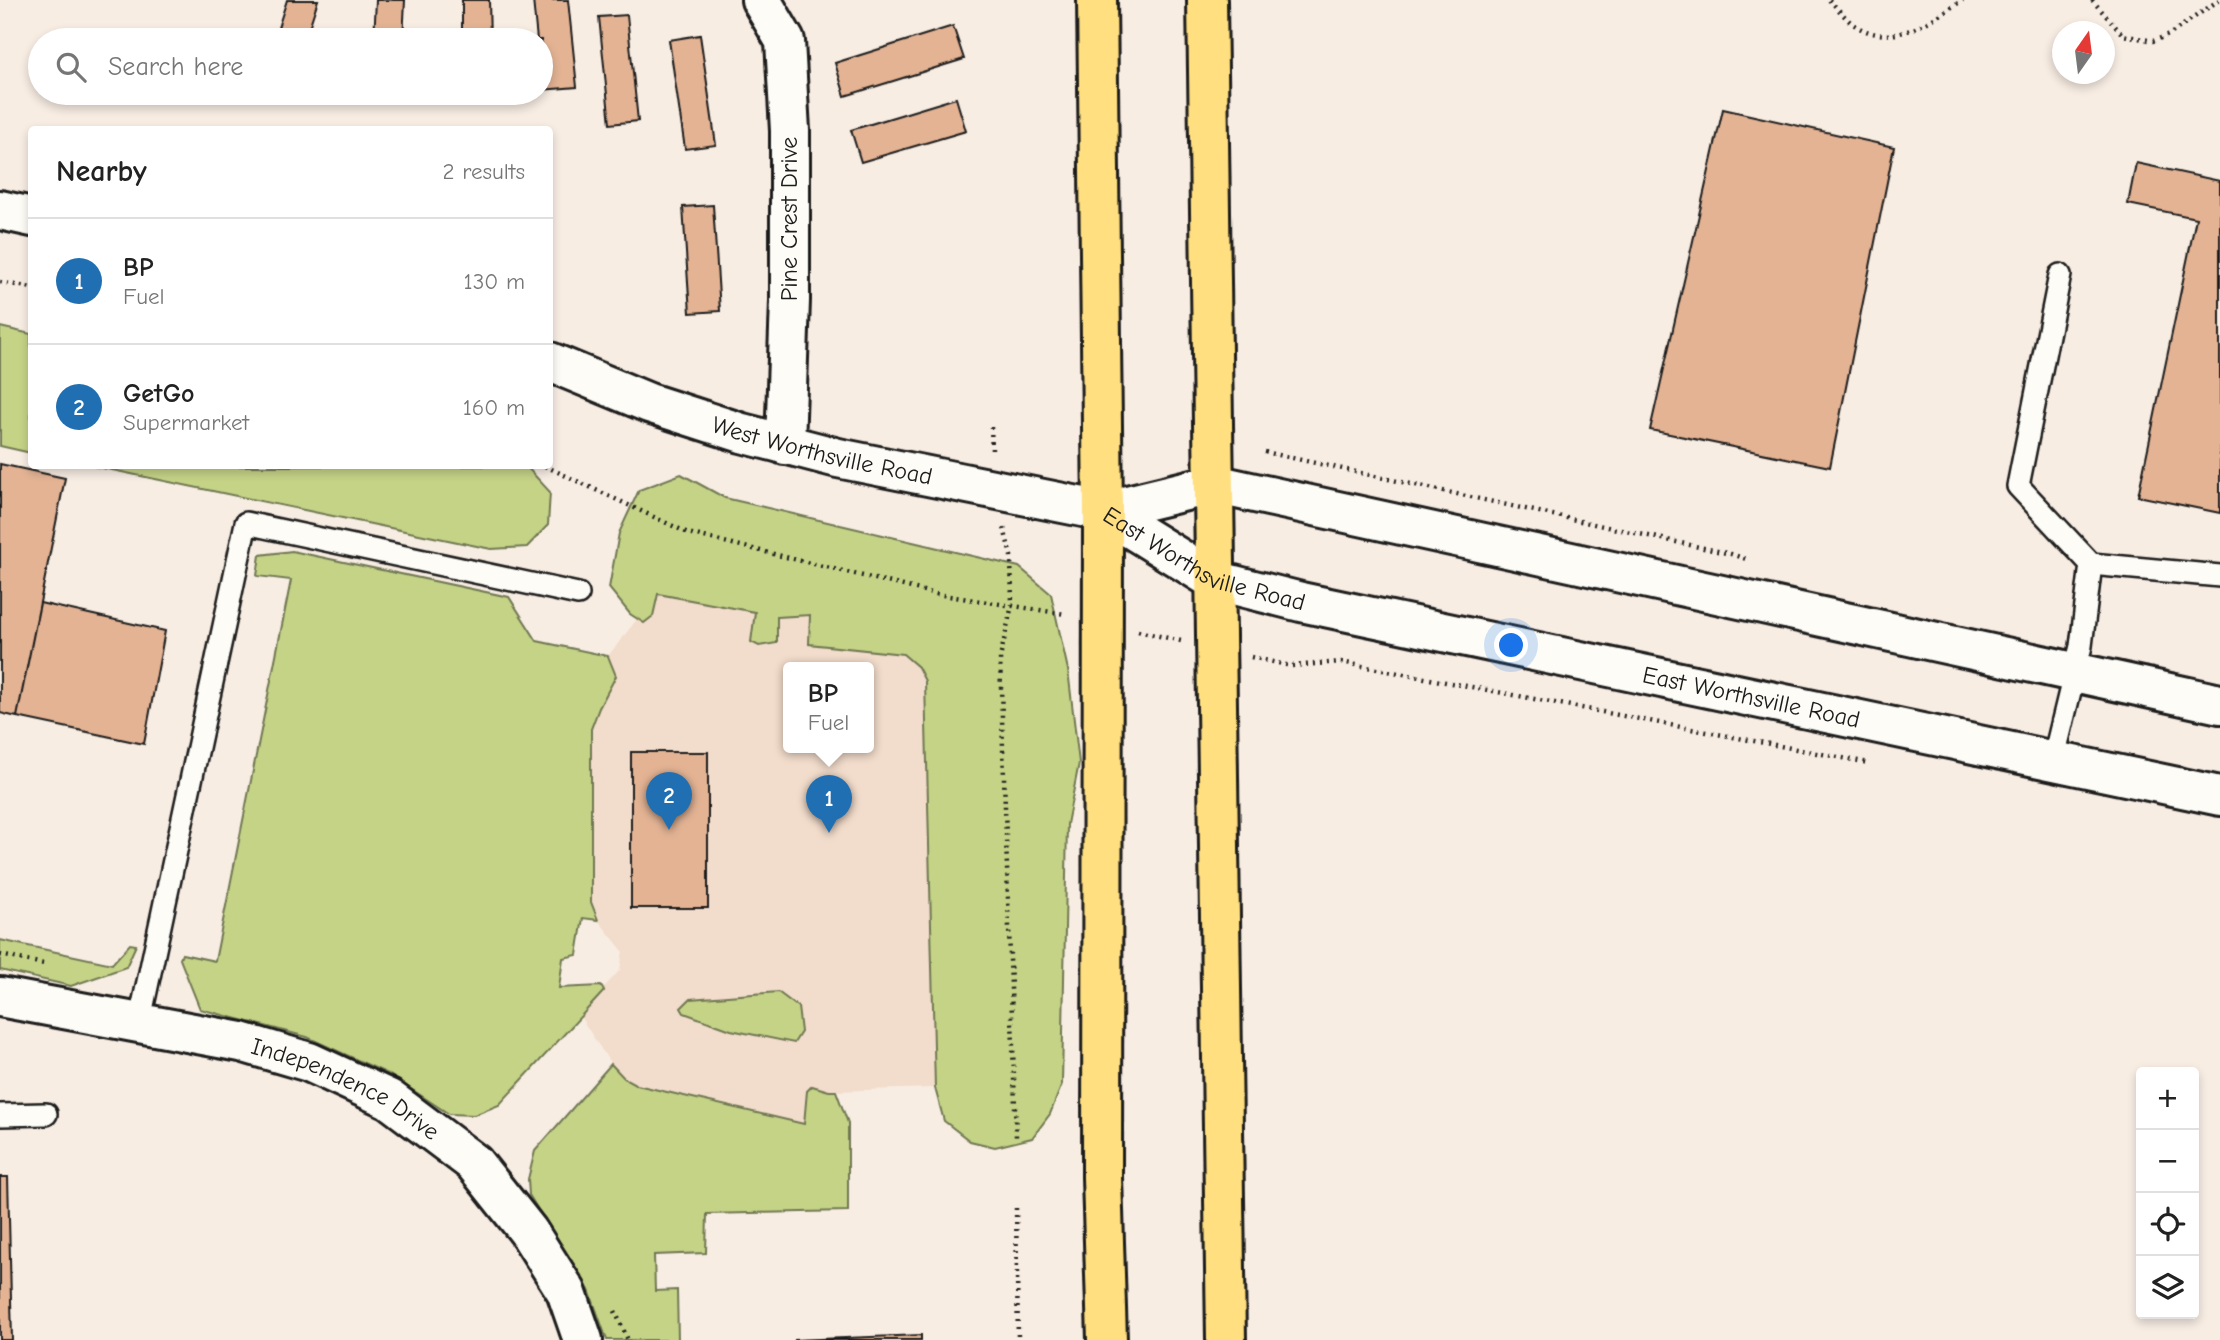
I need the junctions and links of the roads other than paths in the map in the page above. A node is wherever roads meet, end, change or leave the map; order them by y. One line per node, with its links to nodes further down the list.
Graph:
1 (761, 0): 8 (main road, Pine Crest Drive)
2 (1097, 0): 10 (main road)
3 (1207, 0): 9 (main road)
4 (0, 210): 5 (main road)
5 (28, 216)
6 (2060, 275): 11 (lane)
7 (553, 363): 8 (main road, West Worthsville Road)
8 (785, 445): 10 (main road, West Worthsville Road)
9 (1214, 484): 10 (main road, East Worthsville Road); 13 (main road); 15 (main road, East Worthsville Road)
10 (1103, 511): 13 (main road, East Worthsville Road); 24 (main road)
11 (2091, 564): 12 (lane); 15 (lane)
12 (2220, 576)
13 (1214, 580): 17 (main road, East Worthsville Road); 25 (main road)
14 (578, 594): 20 (lane)
15 (2075, 672): 16 (main road, East Worthsville Road); 17 (lane)
16 (2220, 704)
17 (2053, 761): 18 (main road, East Worthsville Road)
18 (2220, 796)
19 (0, 997): 20 (main road, Independence Drive)
20 (139, 1024): 23 (main road, Independence Drive)
21 (47, 1114): 22 (lane)
22 (0, 1115)
23 (583, 1340)
24 (1107, 1340)
25 (1226, 1340)

